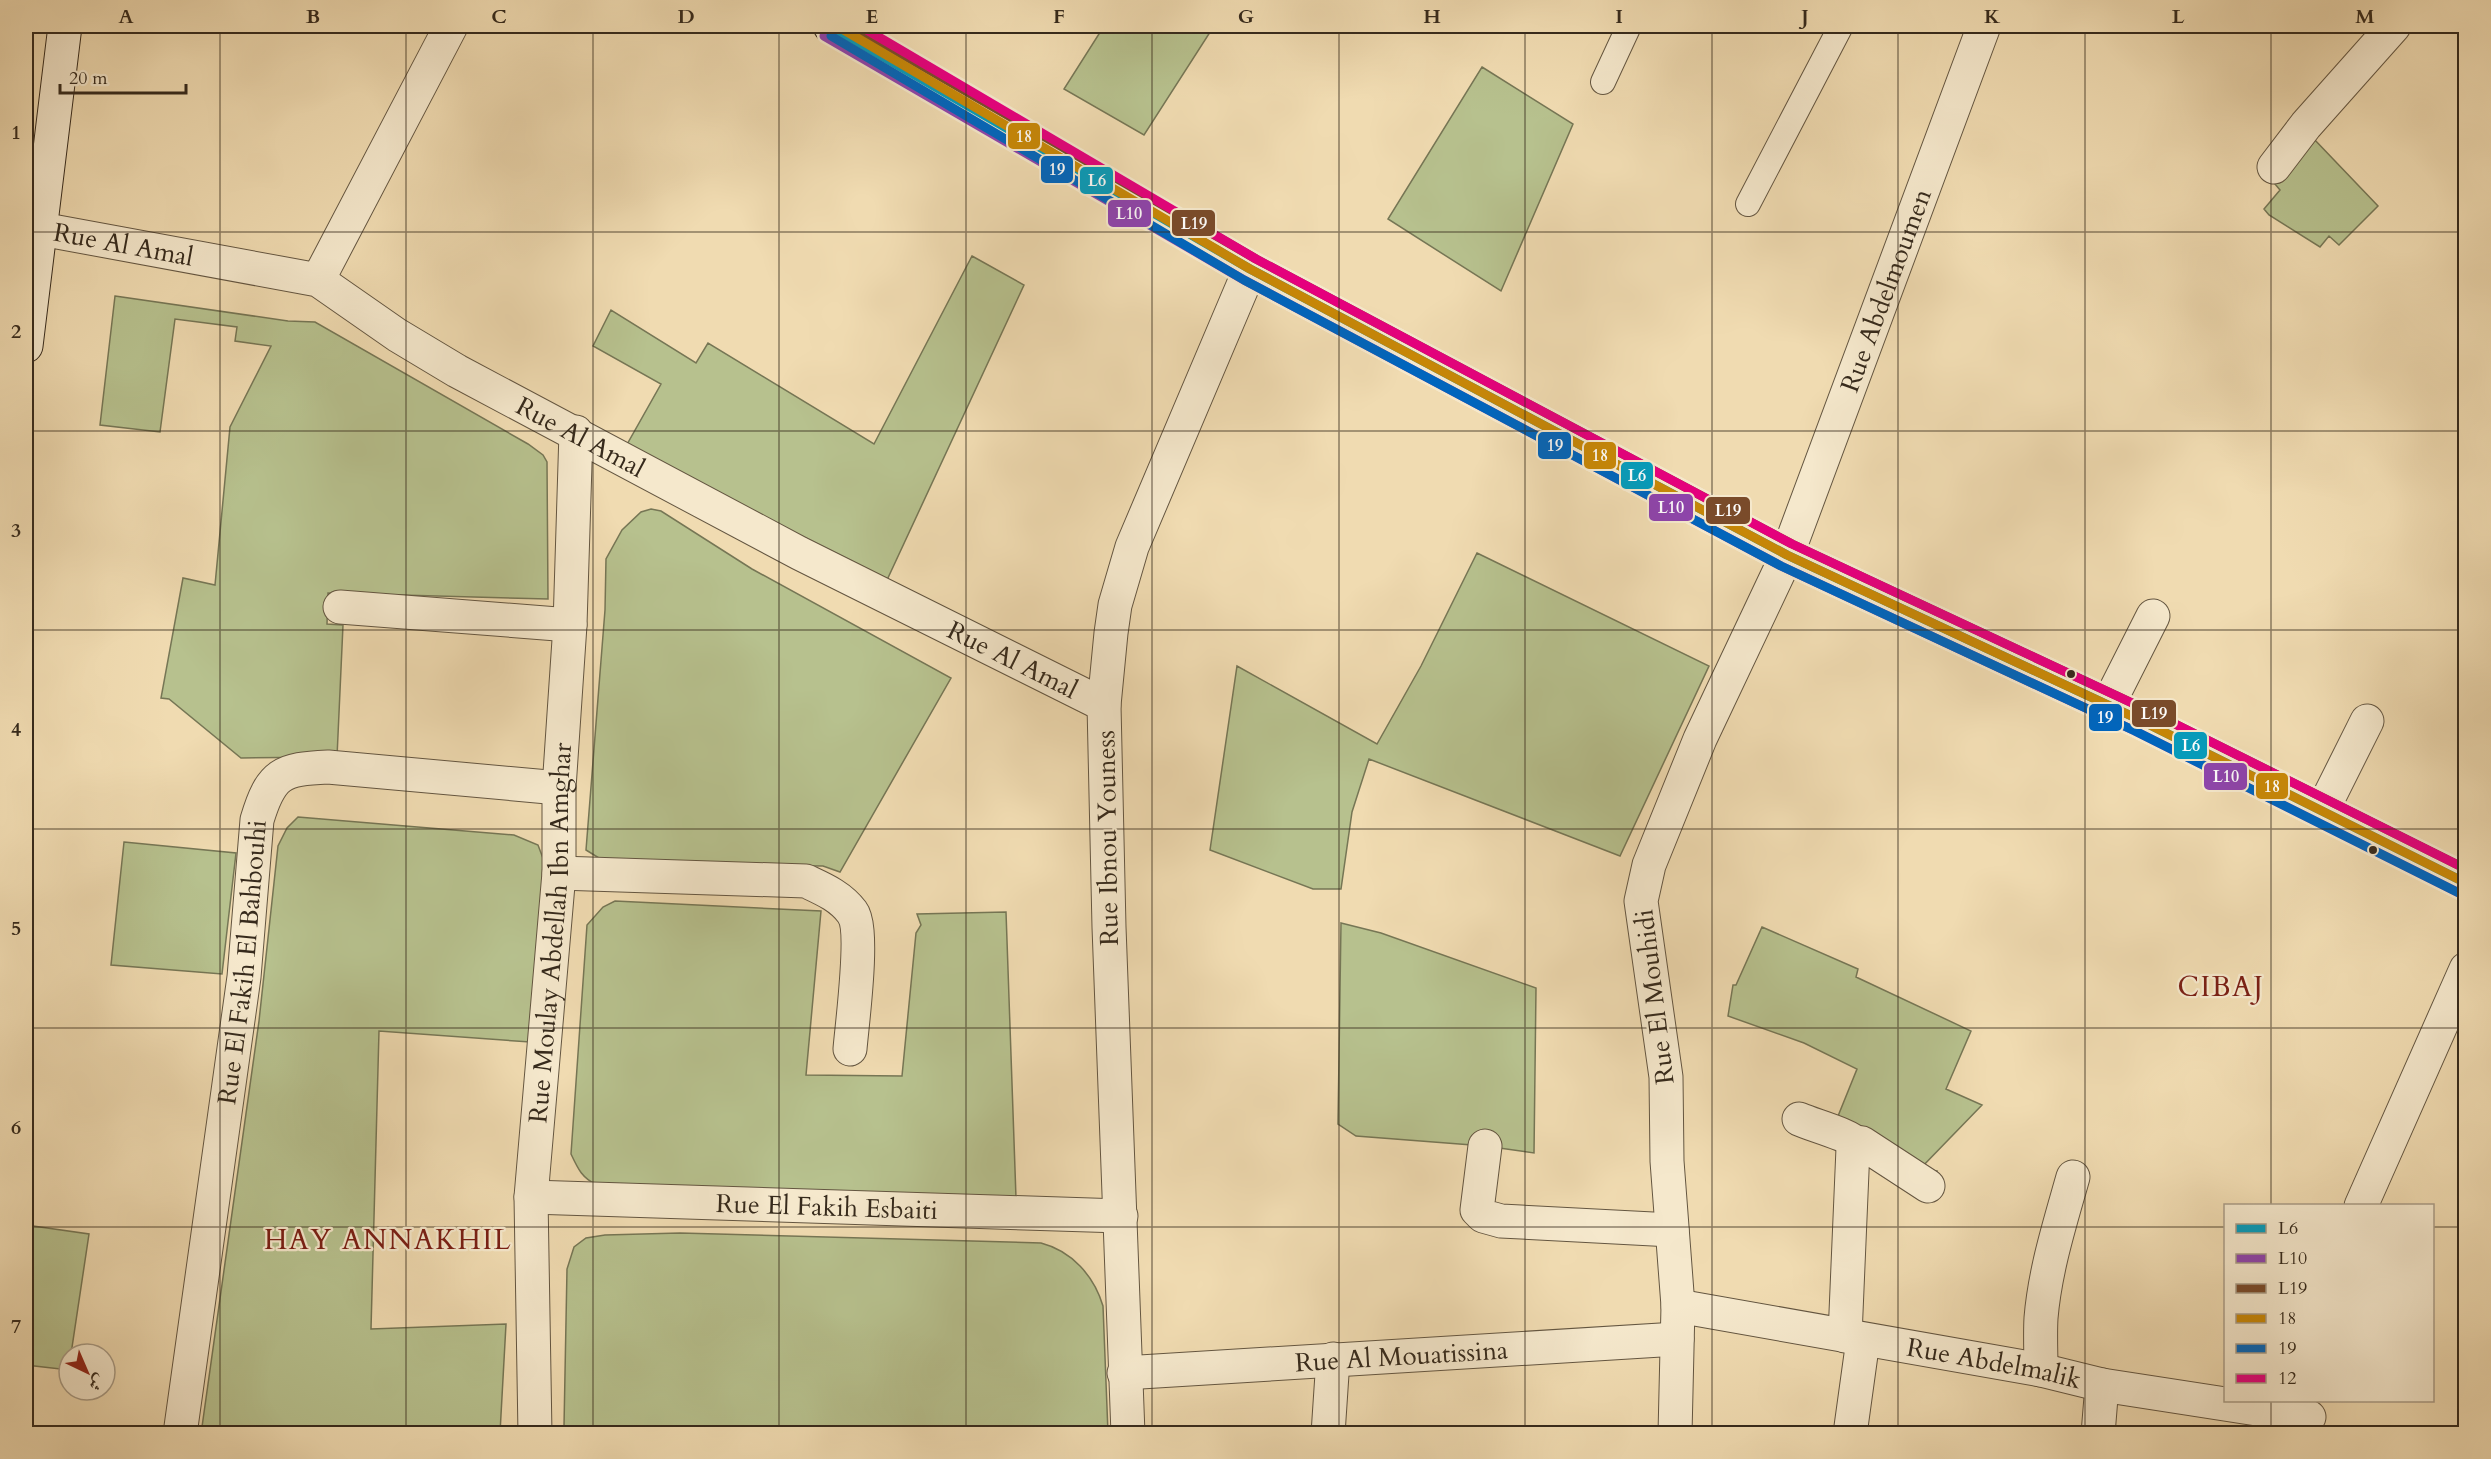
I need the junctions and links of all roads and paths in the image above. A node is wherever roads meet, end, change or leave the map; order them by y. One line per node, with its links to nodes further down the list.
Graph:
1 (65, 26): 11 (street)
2 (451, 26): 13 (street)
3 (830, 26): 12 (street)
4 (1629, 26): 8 (lane)
5 (1841, 26): 10 (lane)
6 (1984, 26): 16 (street, Rue Abdelmoumen)
7 (2394, 26): 9 (street)
8 (1603, 82)
9 (2274, 167)
10 (1748, 204)
11 (37, 207): 13 (street, Rue Al Amal); 14 (street)
12 (1250, 269): 16 (street); 20 (street, Rue Ibnou Youness)
13 (318, 280): 15 (street, Rue Al Amal)
14 (26, 345)
15 (576, 432): 19 (street, Rue Moulay Abdellah Ibn Amghar); 20 (street, Rue Al Amal)
16 (1787, 555): 21 (street); 37 (street, Rue El Mouhidi)
17 (340, 607): 19 (street)
18 (2153, 616): 21 (street)
19 (570, 625): 23 (street, Rue Moulay Abdellah Ibn Amghar)
20 (1104, 705): 36 (street, Rue Ibnou Youness)
21 (2108, 705): 24 (street)
22 (2367, 721): 24 (street)
23 (559, 788): 25 (street, Rue Moulay Abdellah Ibn Amghar); 46 (street, Rue El Fakih El Bahbouhi)
24 (2322, 811): 26 (street)
25 (559, 873): 28 (street); 34 (street, Rue Moulay Abdellah Ibn Amghar)
26 (2466, 883)
27 (2466, 969): 35 (street)
28 (850, 1049)
29 (1799, 1119): 31 (street)
30 (1485, 1146): 37 (street)
31 (1855, 1148): 33 (street); 39 (street)
32 (2073, 1177): 42 (street)
33 (1928, 1186)
34 (531, 1197): 36 (street, Rue El Fakih Esbaiti); 47 (street, Rue Moulay Abdellah Ibn Amghar)
35 (2362, 1204)
36 (1121, 1216): 43 (street, Rue Ibnou Youness)
37 (1672, 1230): 38 (street, Rue El Mouhidi)
38 (1678, 1306): 39 (street, Rue Abdelmalik); 40 (street, Rue El Mouhidi)
39 (1854, 1338): 42 (street, Rue Abdelmalik); 51 (street)
40 (1677, 1339): 41 (street, Rue Al Mouatissina); 50 (street, Rue El Mouhidi)
41 (1333, 1359): 43 (street, Rue Al Mouatissina); 49 (street)
42 (2041, 1370): 44 (street, Rue Abdelmalik)
43 (1124, 1372): 48 (street, Rue Ibnou Youness)
44 (2102, 1385): 45 (street, Rue Abdelmalik); 52 (street)
45 (2309, 1417)
46 (180, 1434)
47 (535, 1434)
48 (1128, 1434)
49 (1328, 1434)
50 (1675, 1434)
51 (1850, 1434)
52 (2098, 1434)

